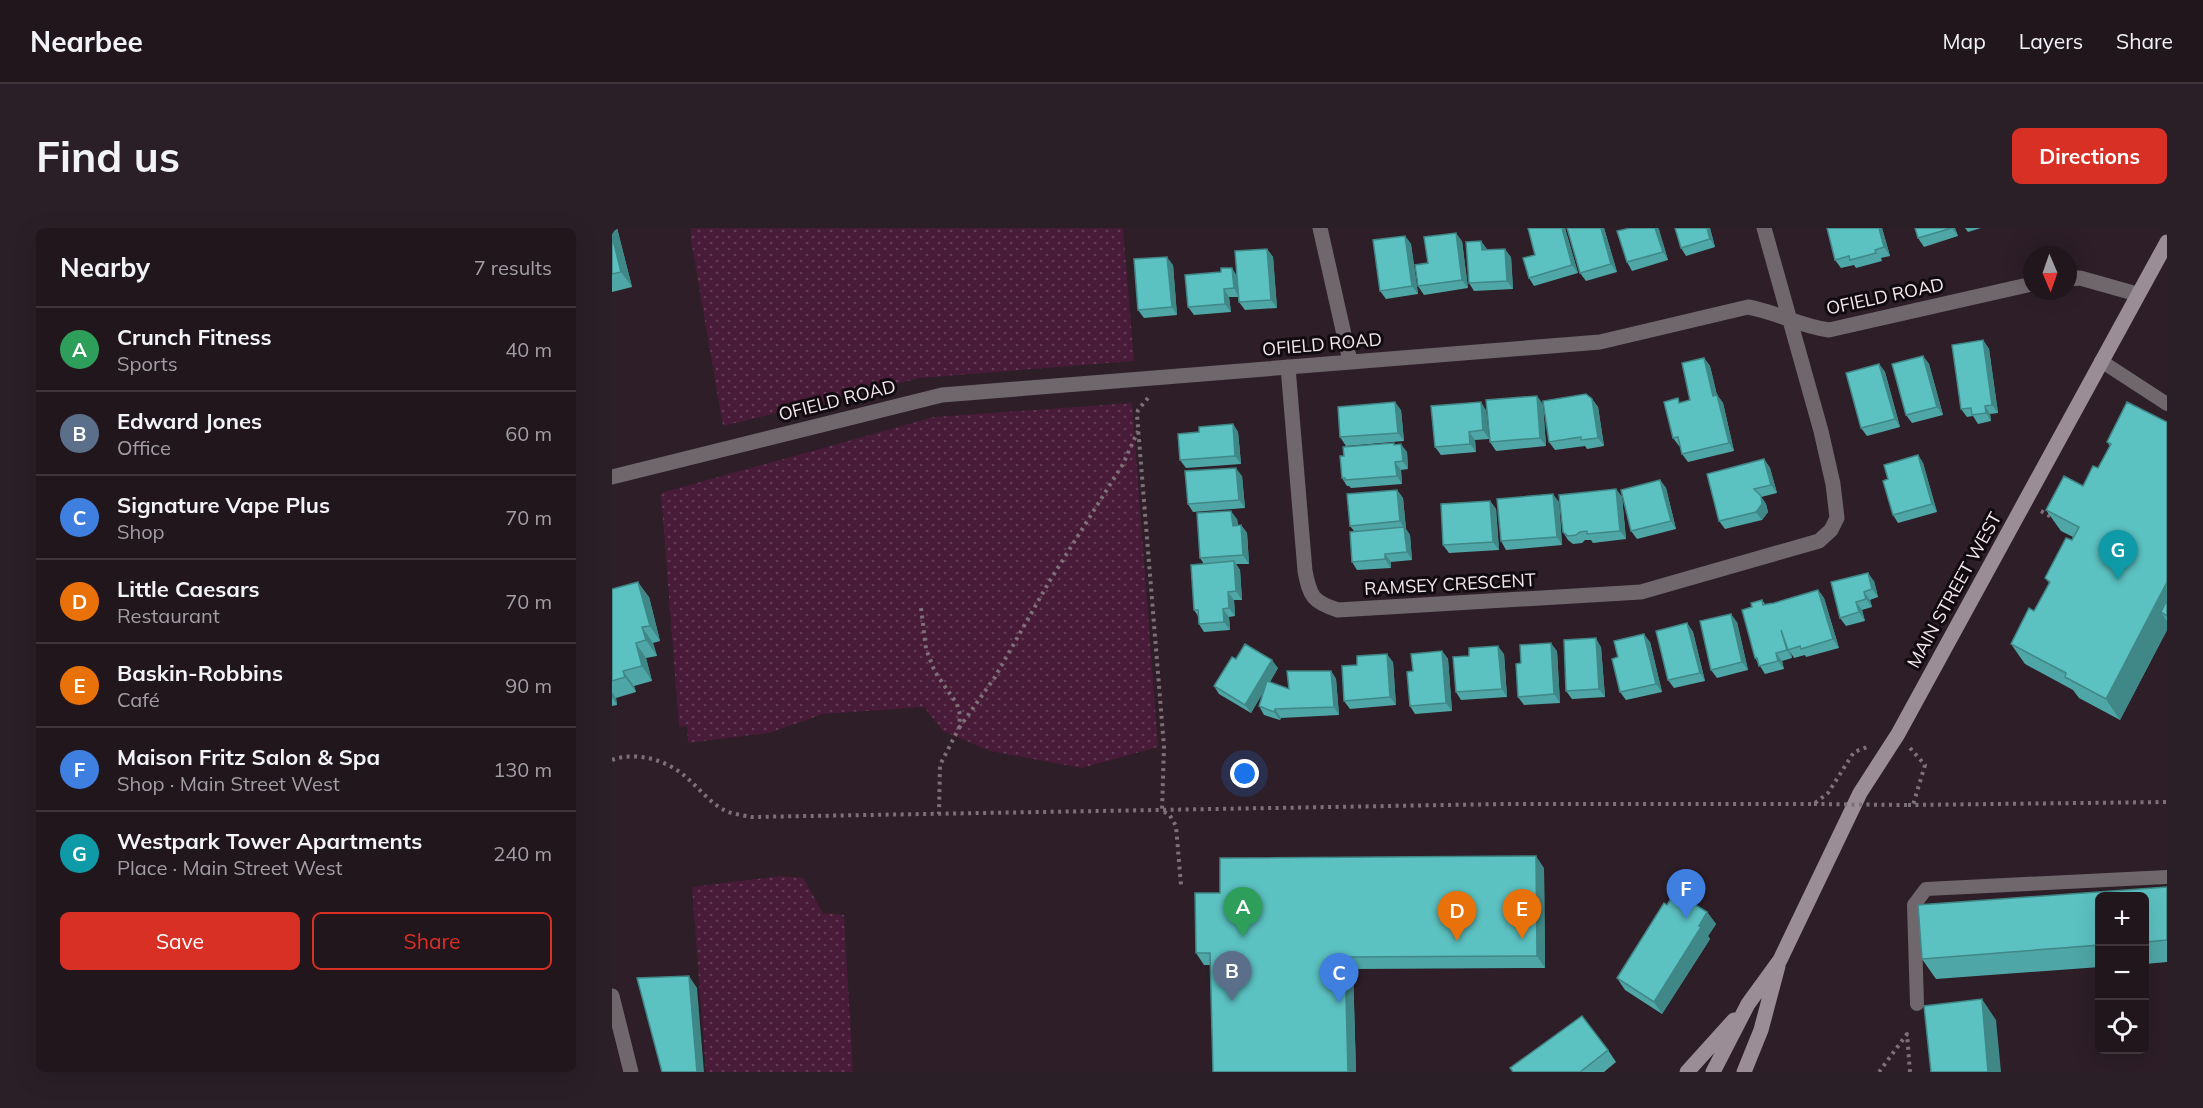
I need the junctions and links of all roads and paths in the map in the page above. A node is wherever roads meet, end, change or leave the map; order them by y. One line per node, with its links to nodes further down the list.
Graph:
1 (1320, 228): 8 (street)
2 (1764, 228): 7 (street)
3 (2167, 242): 6 (main road, MAIN STREET WEST)
4 (2077, 278): 6 (street)
5 (2023, 286): 7 (street, OFIELD ROAD)
6 (2137, 294): 9 (main road, MAIN STREET WEST)
7 (1789, 321): 8 (street, OFIELD ROAD); 10 (street, RAMSEY CRESCENT)
8 (1350, 361): 10 (street, OFIELD ROAD)
9 (2101, 361): 12 (lane); 29 (main road, MAIN STREET WEST)
10 (1288, 367): 11 (street, OFIELD ROAD)
11 (1161, 377): 13 (path); 14 (street, OFIELD ROAD)
12 (2167, 404)
13 (1138, 430): 18 (path); 25 (path)
14 (612, 477)
15 (2046, 514): 16 (path)
16 (2061, 522)
17 (921, 608): 18 (path)
18 (959, 728): 26 (path)
19 (1854, 752): 23 (path)
20 (612, 760): 26 (path)
21 (1925, 765): 24 (path)
22 (2167, 802): 24 (path)
23 (1814, 804): 24 (path, bridge); 25 (path)
24 (1910, 805)
25 (1162, 811): 26 (path); 28 (path)
26 (939, 814)
27 (2167, 877): 32 (lane)
28 (1180, 885)
29 (1780, 960): 31 (main road, MAIN STREET WEST); 33 (main road, MAIN STREET WEST)
30 (612, 996): 34 (street)
31 (1748, 1004): 35 (main road); 36 (main road, MAIN STREET WEST)
32 (1917, 1004)
33 (1761, 1030): 37 (main road, MAIN STREET WEST); 38 (main road)
34 (631, 1072)
35 (1687, 1072)
36 (1713, 1072)
37 (1744, 1072)
38 (1757, 1072)
39 (1879, 1072): 40 (path)
40 (1910, 1072)

